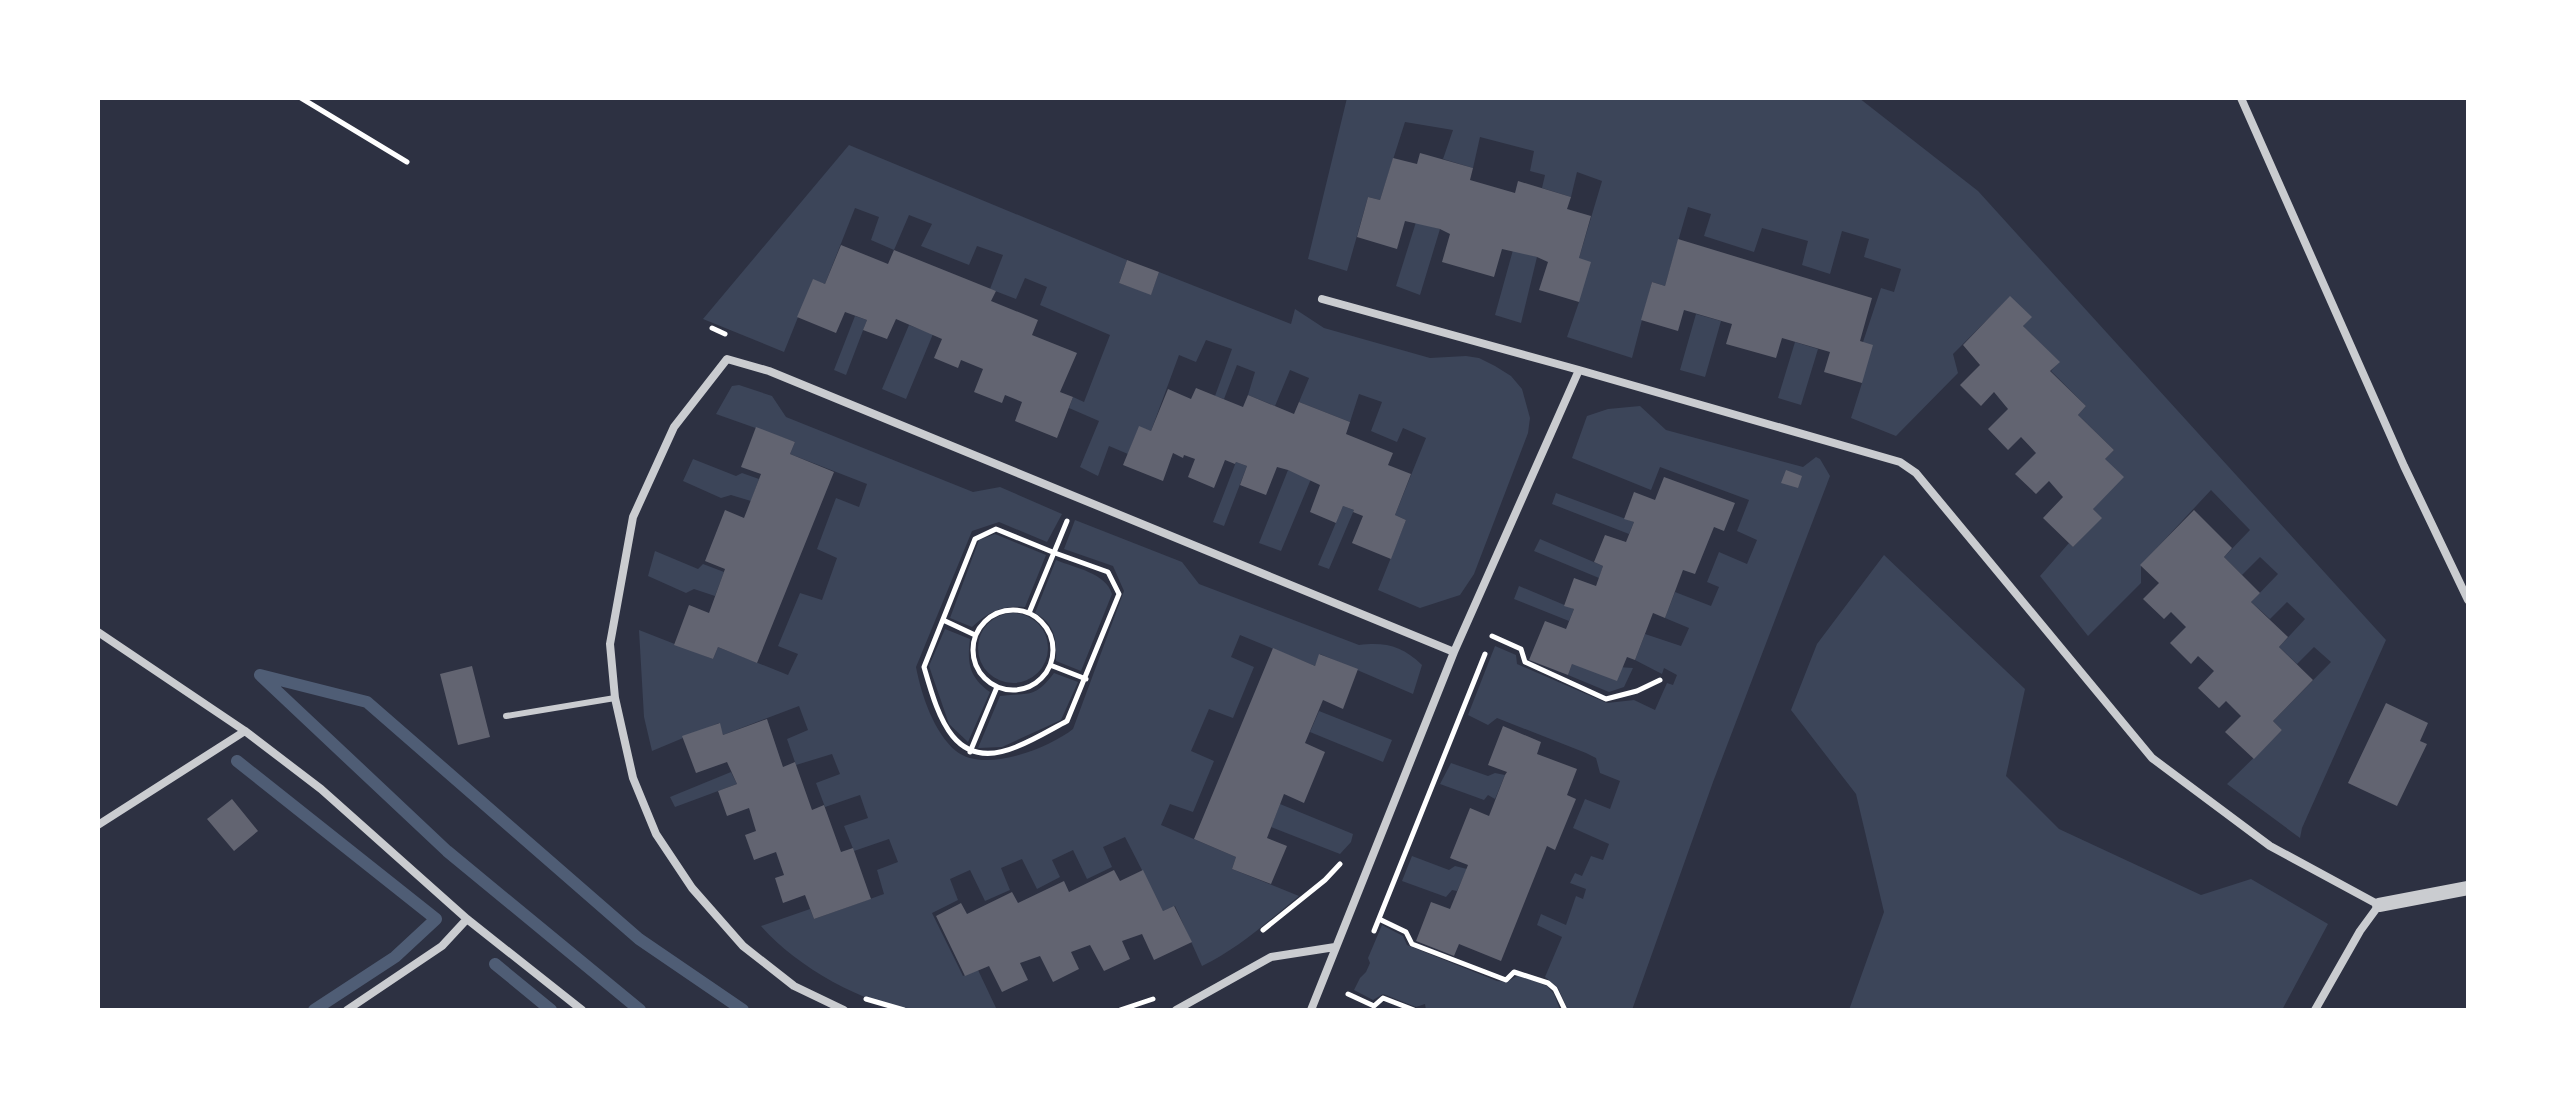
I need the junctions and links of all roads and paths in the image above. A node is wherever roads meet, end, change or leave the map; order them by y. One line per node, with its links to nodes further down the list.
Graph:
1 (301, 98): 3 (path)
2 (2241, 98): 8 (street)
3 (407, 162)
4 (1322, 299): 5 (street)
5 (1579, 370): 15 (street); 27 (street)
6 (1075, 497): 7 (path); 15 (street); 20 (street)
7 (1055, 553): 9 (path); 10 (path); 17 (path)
8 (2468, 600)
9 (1029, 613): 13 (path); 16 (path)
10 (943, 620): 13 (path); 23 (path)
11 (1496, 626): 14 (path)
12 (98, 632): 22 (street)
13 (975, 635): 19 (path)
14 (1492, 636): 18 (path); 29 (path)
15 (1454, 652): 32 (street)
16 (1050, 665): 17 (path); 19 (path)
17 (1086, 679): 23 (path)
18 (1660, 680)
19 (997, 687): 23 (path)
20 (615, 698): 21 (lane); 40 (street)
21 (506, 716)
22 (245, 731): 24 (street); 28 (street)
23 (970, 752)
24 (98, 825)
25 (1346, 858): 30 (path)
26 (2468, 888): 27 (street)
27 (2379, 905): 47 (street)
28 (467, 919): 38 (street); 39 (street)
29 (1379, 919): 31 (path); 46 (path)
30 (1260, 933)
31 (1369, 944)
32 (1335, 947): 43 (street); 44 (street)
33 (1353, 982): 34 (path)
34 (1348, 994): 37 (path); 45 (path)
35 (856, 996): 41 (path)
36 (1158, 997): 42 (path)
37 (1344, 1002)
38 (347, 1010)
39 (582, 1010)
40 (844, 1010)
41 (904, 1010)
42 (1120, 1010)
43 (1176, 1010)
44 (1311, 1010)
45 (1414, 1010)
46 (1565, 1010)
47 (2315, 1010)

